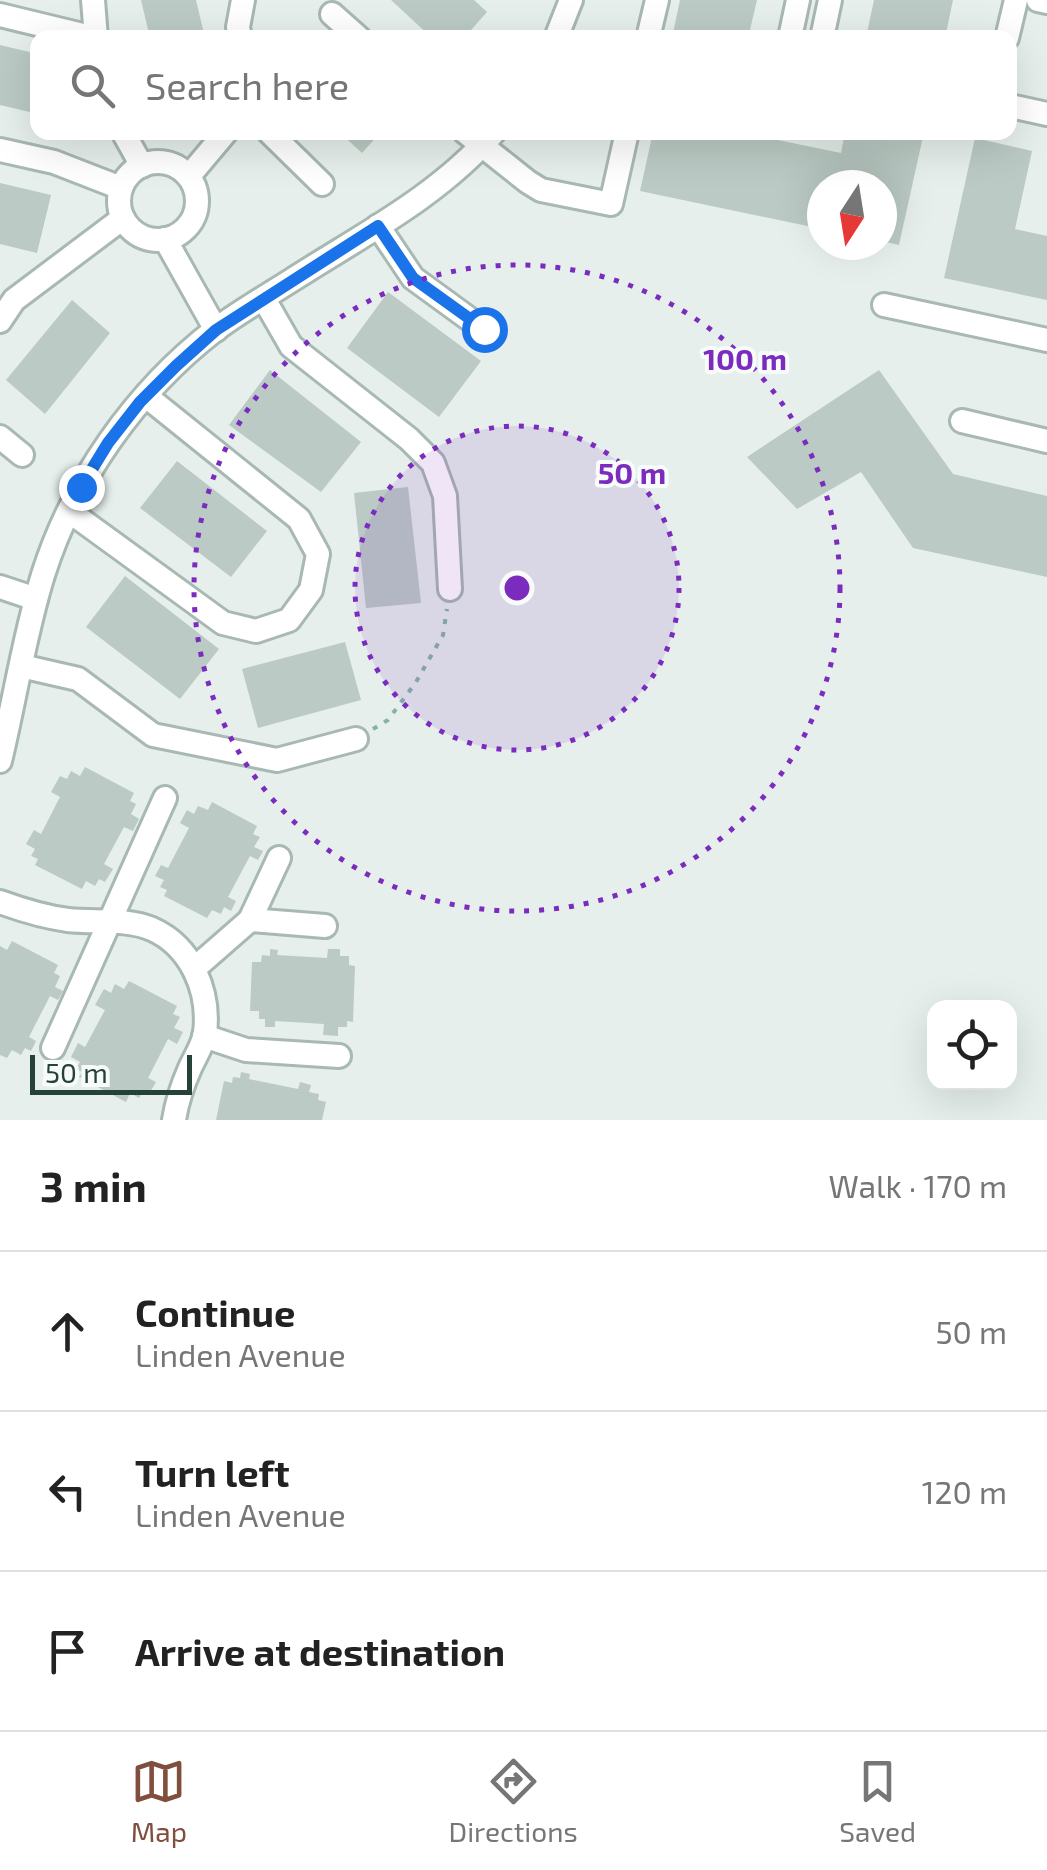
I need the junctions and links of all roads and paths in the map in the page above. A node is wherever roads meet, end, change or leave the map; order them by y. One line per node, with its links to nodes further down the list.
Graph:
1 (93, 0): 13 (street)
2 (243, 0): 14 (street)
3 (657, 0): 17 (street)
4 (798, 0): 18 (street)
5 (830, 0): 19 (street)
6 (1016, 0): 20 (street)
7 (1038, 0): 9 (street)
8 (566, 1): 16 (street)
9 (1047, 2)
10 (332, 14): 15 (street)
11 (0, 15): 12 (street)
12 (62, 30)
13 (95, 30)
14 (239, 30)
15 (350, 30)
16 (558, 30)
17 (650, 30)
18 (792, 30)
19 (824, 30)
20 (1010, 30)
21 (1017, 110): 22 (street)
22 (1047, 114)
23 (127, 140): 30 (street)
24 (219, 140): 31 (street)
25 (277, 140): 32 (street)
26 (478, 140): 35 (street)
27 (483, 140): 28 (street)
28 (625, 140)
29 (0, 150): 33 (street)
30 (142, 166): 31 (street); 33 (street)
31 (189, 176): 36 (street)
32 (322, 184)
33 (121, 188): 34 (street)
34 (124, 218): 36 (street); 38 (street)
35 (378, 226): 39 (street); 42 (street)
36 (165, 239): 43 (street)
37 (0, 285): 38 (street)
38 (27, 290): 41 (street)
39 (264, 298): 43 (street); 52 (street)
40 (884, 305): 44 (street)
41 (0, 320)
42 (484, 329)
43 (216, 330): 45 (street)
44 (1047, 340)
45 (146, 396): 50 (street); 50 (street)
46 (962, 421): 48 (street)
47 (0, 437): 49 (street)
48 (1047, 441)
49 (22, 455)
50 (69, 511): 53 (street)
51 (0, 587): 53 (street)
52 (450, 589): 56 (path)
53 (36, 599): 54 (street)
54 (21, 666): 55 (street); 56 (street)
55 (5, 713): 57 (street)
56 (356, 739)
57 (0, 761)
58 (165, 798): 62 (street)
59 (279, 858): 61 (street)
60 (0, 902): 62 (street)
61 (250, 920): 63 (street); 64 (street)
62 (111, 921): 64 (street); 66 (street)
63 (325, 926)
64 (195, 968): 65 (street)
65 (204, 1036): 67 (street); 68 (street)
66 (54, 1048)
67 (339, 1056)
68 (174, 1120)

